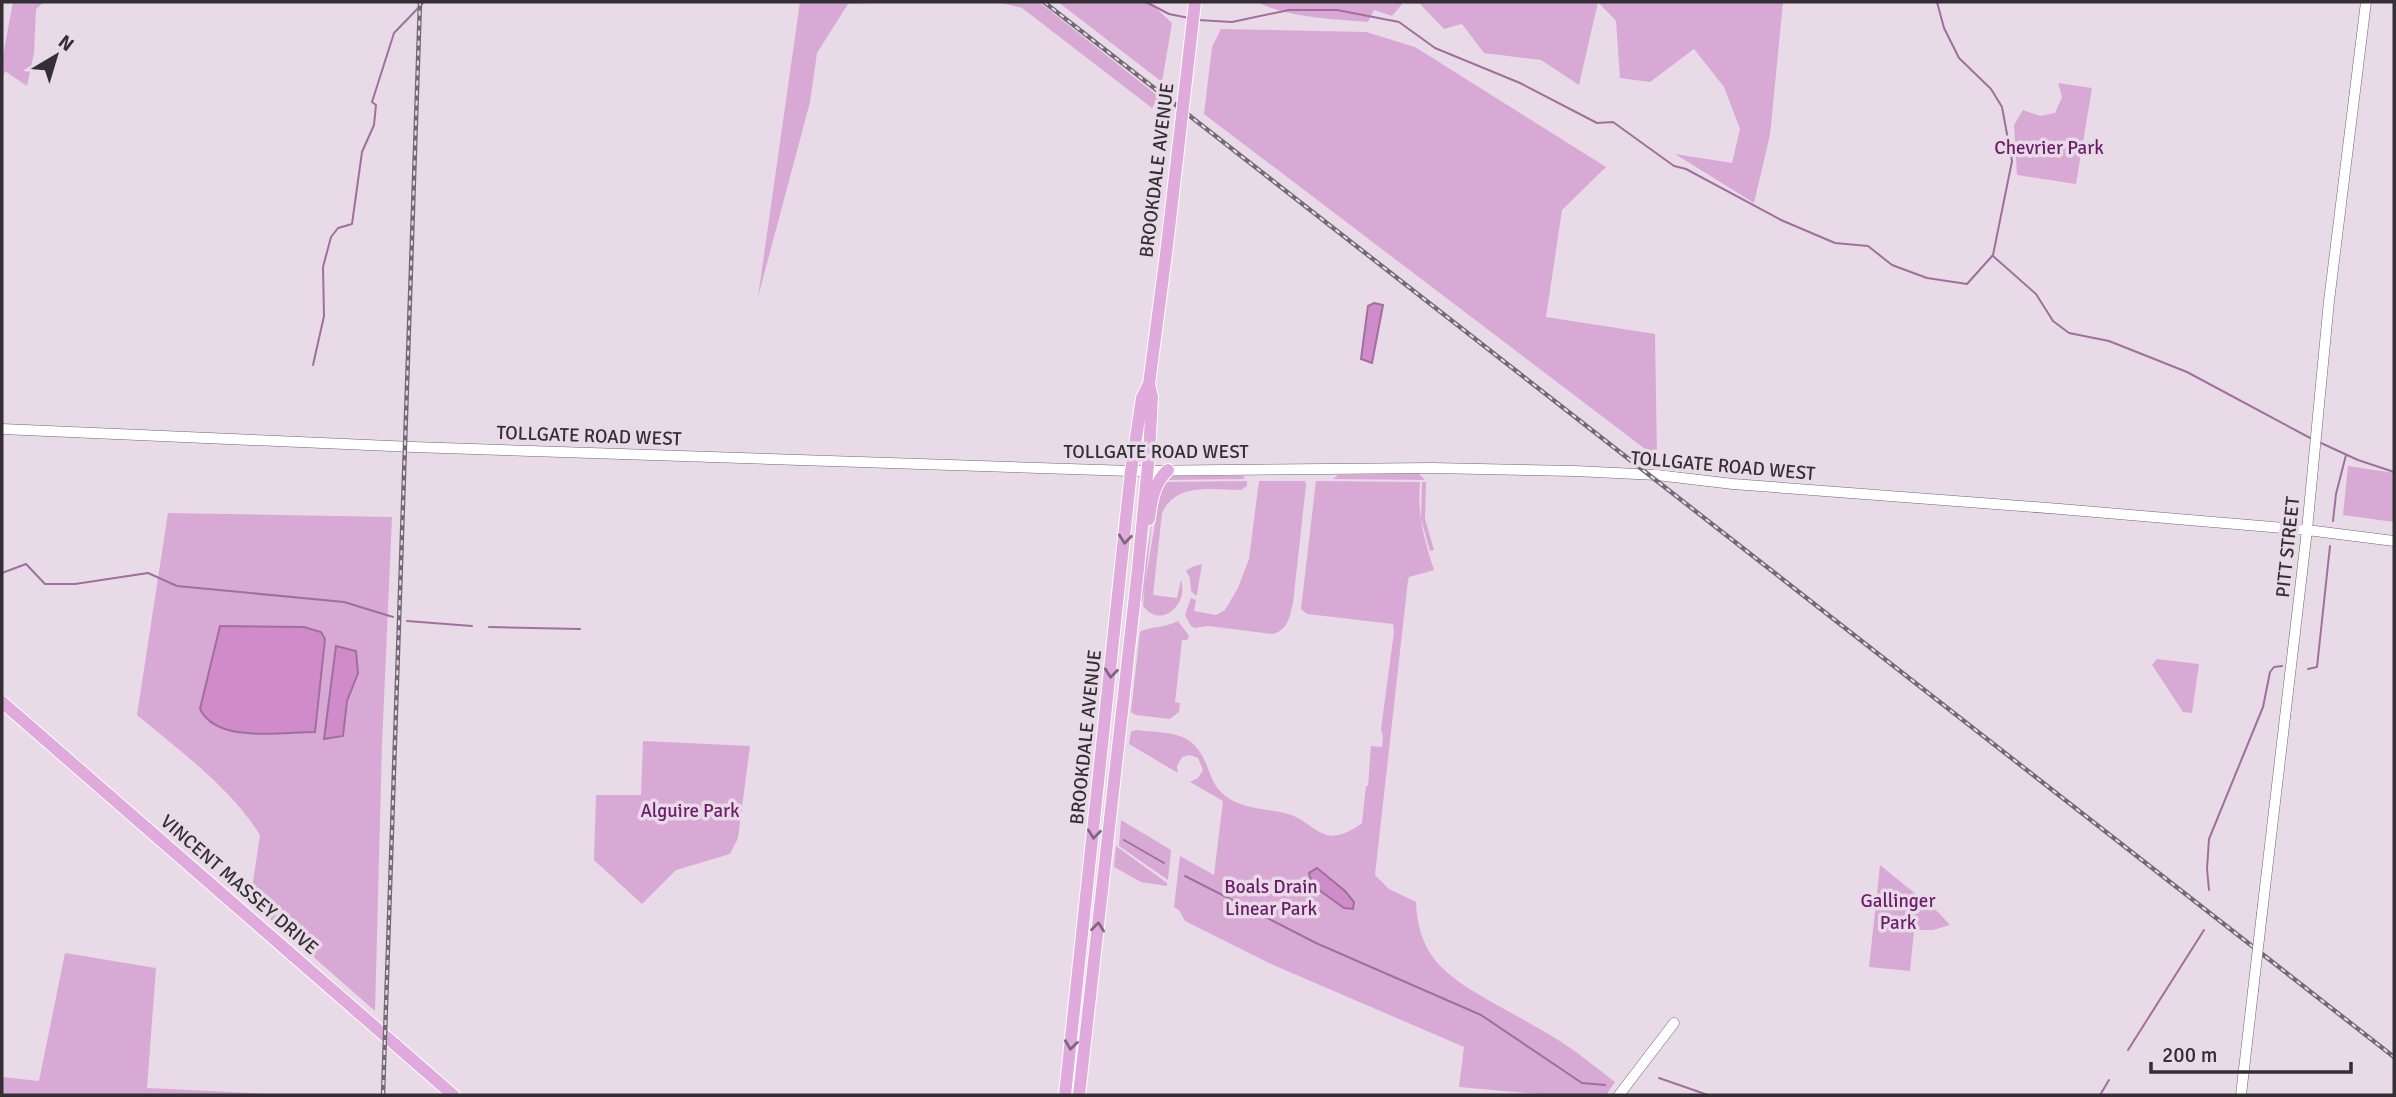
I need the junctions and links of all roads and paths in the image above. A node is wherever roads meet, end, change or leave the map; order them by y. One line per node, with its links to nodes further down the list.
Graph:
1 (1195, 2): 3 (main road, BROOKDALE AVENUE, bridge)
2 (2366, 2): 8 (street, PITT STREET)
3 (1149, 384): 6 (main road, BROOKDALE AVENUE); 7 (main road, BROOKDALE AVENUE)
4 (2, 429): 6 (street, TOLLGATE ROAD WEST)
5 (1168, 470): 7 (street, TOLLGATE ROAD WEST); 8 (street, TOLLGATE ROAD WEST); 10 (main road)
6 (1131, 471): 7 (street, TOLLGATE ROAD WEST); 14 (main road, BROOKDALE AVENUE, one-way to 14)
7 (1146, 471): 10 (main road, BROOKDALE AVENUE)
8 (2307, 530): 9 (street, TOLLGATE ROAD WEST); 17 (street, PITT STREET, bridge)
9 (2394, 541)
10 (1138, 569): 15 (main road, BROOKDALE AVENUE, one-way to 10)
11 (2, 702): 13 (main road, VINCENT MASSEY DRIVE)
12 (1674, 1023): 16 (street)
13 (453, 1095)
14 (1065, 1095)
15 (1079, 1095)
16 (1619, 1095)
17 (2241, 1095)

